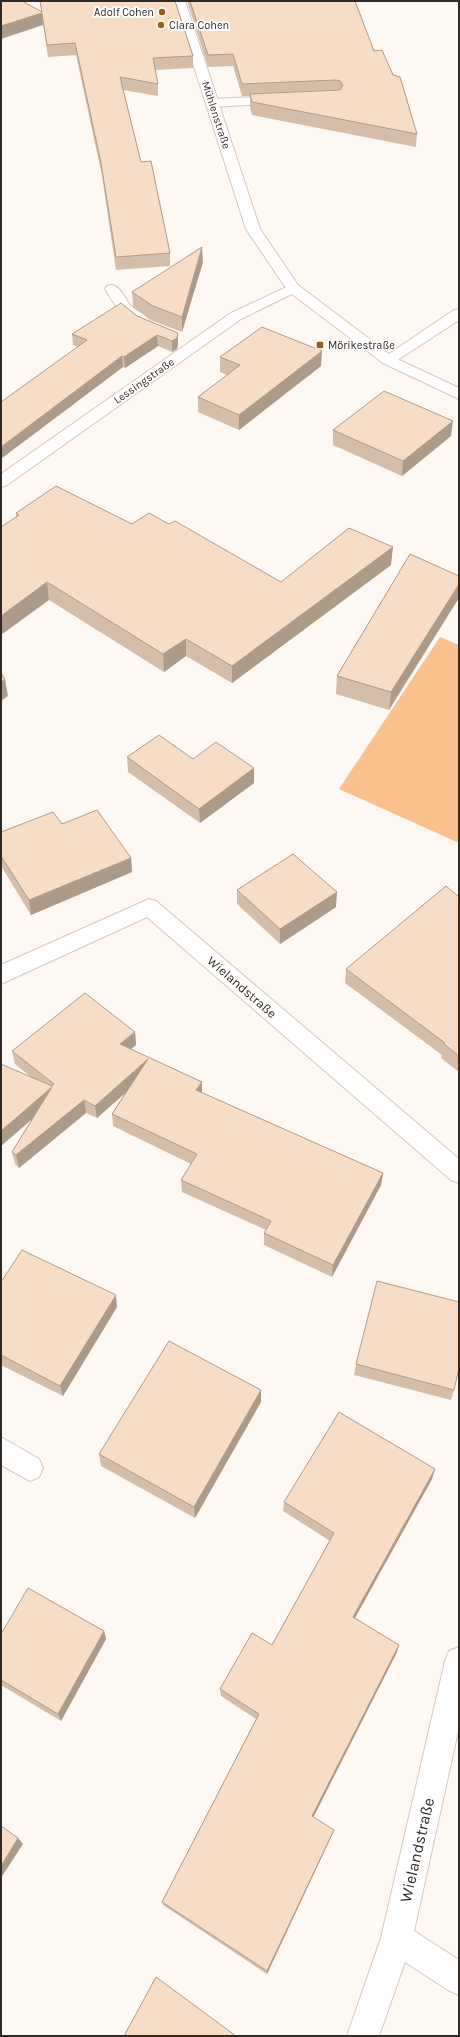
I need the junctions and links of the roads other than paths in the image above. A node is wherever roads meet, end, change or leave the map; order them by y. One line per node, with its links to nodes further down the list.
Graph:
1 (180, 1): 3 (street, Mühlenstraße)
2 (289, 100): 3 (street)
3 (212, 103): 4 (street, Mühlenstraße)
4 (293, 288): 9 (street, Lessingstraße); 10 (street, Mühlenstraße)
5 (112, 289): 7 (street)
6 (459, 313): 10 (street)
7 (159, 330)
8 (182, 339): 9 (street)
9 (196, 344): 12 (street, Lessingstraße)
10 (388, 360): 11 (street, Mühlenstraße)
11 (459, 394)
12 (1, 482)
13 (1, 975): 14 (street, Wielandstraße)
14 (459, 1173)
15 (1, 1450): 16 (street)
16 (30, 1468)
17 (459, 1660): 18 (street, Wielandstraße)
18 (397, 1938): 19 (street); 20 (street, Wielandstraße)
19 (459, 1979)
20 (363, 2036)

